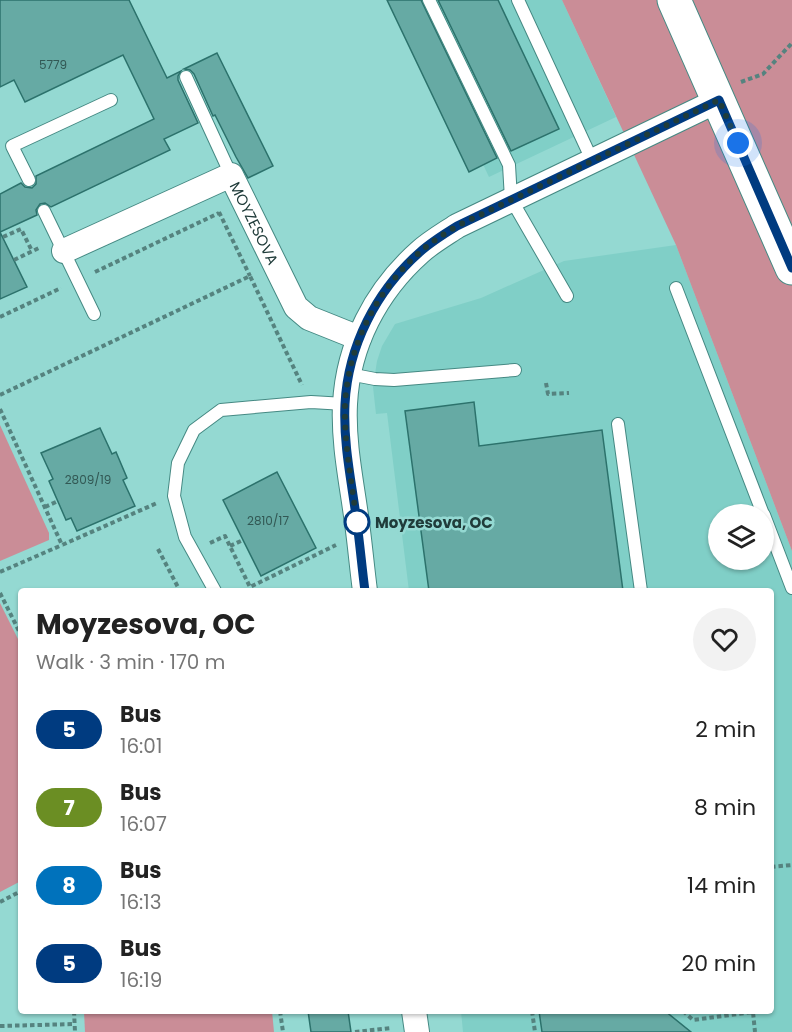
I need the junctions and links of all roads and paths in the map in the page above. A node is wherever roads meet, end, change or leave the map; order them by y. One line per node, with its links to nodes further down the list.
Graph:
1 (429, 0): 11 (lane)
2 (518, 0): 8 (lane)
3 (674, 0): 7 (main road)
4 (792, 44): 7 (path)
5 (186, 77): 9 (lane)
6 (111, 100): 10 (lane)
7 (719, 100): 8 (street); 18 (main road)
8 (592, 160): 11 (street)
9 (231, 175): 15 (street, MOYZESOVA); 24 (street, MOYZESOVA)
10 (28, 180)
11 (511, 199): 21 (lane); 24 (street)
12 (44, 211): 15 (lane)
13 (219, 213): 19 (path)
14 (3, 237): 16 (path)
15 (61, 245): 16 (path); 19 (lane)
16 (32, 251): 17 (path)
17 (14, 260)
18 (792, 268)
19 (78, 280): 22 (lane); 23 (path)
20 (676, 288): 36 (lane)
21 (567, 296)
22 (94, 314)
23 (0, 317)
24 (359, 338): 26 (street)
25 (515, 370): 26 (lane)
26 (349, 374): 31 (street)
27 (546, 383): 28 (path)
28 (569, 393)
29 (0, 395): 30 (path)
30 (310, 402): 31 (lane); 34 (lane)
31 (345, 404): 50 (street)
32 (0, 409): 37 (path)
33 (618, 423): 51 (lane)
34 (174, 495): 41 (path); 44 (lane)
35 (58, 501): 37 (path)
36 (759, 504)
37 (45, 507): 41 (path)
38 (243, 540): 42 (path)
39 (774, 543): 52 (lane)
40 (339, 544): 46 (path)
41 (62, 545): 47 (path)
42 (230, 547): 44 (path); 46 (path)
43 (158, 549): 48 (path)
44 (193, 552): 49 (lane)
45 (291, 561): 46 (path)
46 (293, 566)
47 (0, 572)
48 (178, 588)
49 (213, 588)
50 (365, 588)
51 (641, 588)
52 (792, 588)
53 (0, 593): 54 (path)
54 (18, 628)
55 (792, 865): 56 (path)
56 (774, 867)
57 (18, 893): 58 (path)
58 (0, 902)
59 (74, 1014): 66 (path)
60 (280, 1014): 69 (path)
61 (532, 1014): 71 (path)
62 (686, 1014): 63 (path)
63 (738, 1014)
64 (753, 1014): 72 (path)
65 (409, 1023): 70 (path)
66 (75, 1024): 67 (path); 68 (path)
67 (0, 1026)
68 (75, 1032)
69 (283, 1032)
70 (355, 1032)
71 (535, 1032)
72 (755, 1032)

